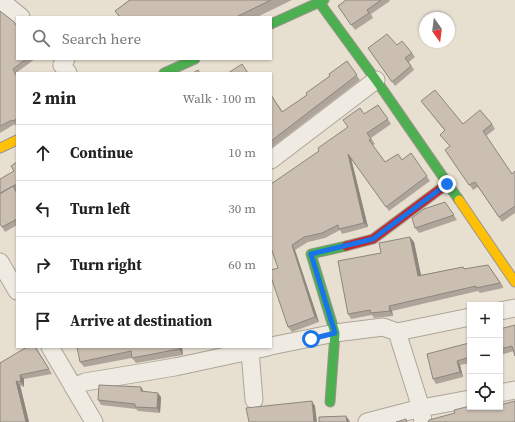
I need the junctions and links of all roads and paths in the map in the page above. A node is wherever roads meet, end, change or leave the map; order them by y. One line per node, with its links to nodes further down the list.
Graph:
1 (0, 0): 3 (street)
2 (321, 1): 4 (street); 9 (street)
3 (20, 16)
4 (272, 24)
5 (65, 60): 7 (street)
6 (193, 60): 8 (street)
7 (67, 72)
8 (166, 72)
9 (376, 80): 12 (street); 13 (street)
10 (16, 140): 11 (street)
11 (0, 148)
12 (272, 159)
13 (447, 184): 15 (street); 21 (street)
14 (0, 262): 16 (street)
15 (515, 282)
16 (16, 289)
17 (515, 308): 18 (street)
18 (503, 310)
19 (467, 318): 20 (street)
20 (398, 332): 21 (street); 32 (street)
21 (335, 333): 22 (street); 31 (street)
22 (272, 347)
23 (51, 348): 26 (street)
24 (263, 348): 25 (street)
25 (250, 350): 26 (street); 30 (street)
26 (73, 386): 33 (street)
27 (515, 390): 28 (street)
28 (503, 392)
29 (467, 399): 32 (street)
30 (254, 400)
31 (330, 402)
32 (422, 415): 34 (street)
33 (94, 422)
34 (367, 422)

